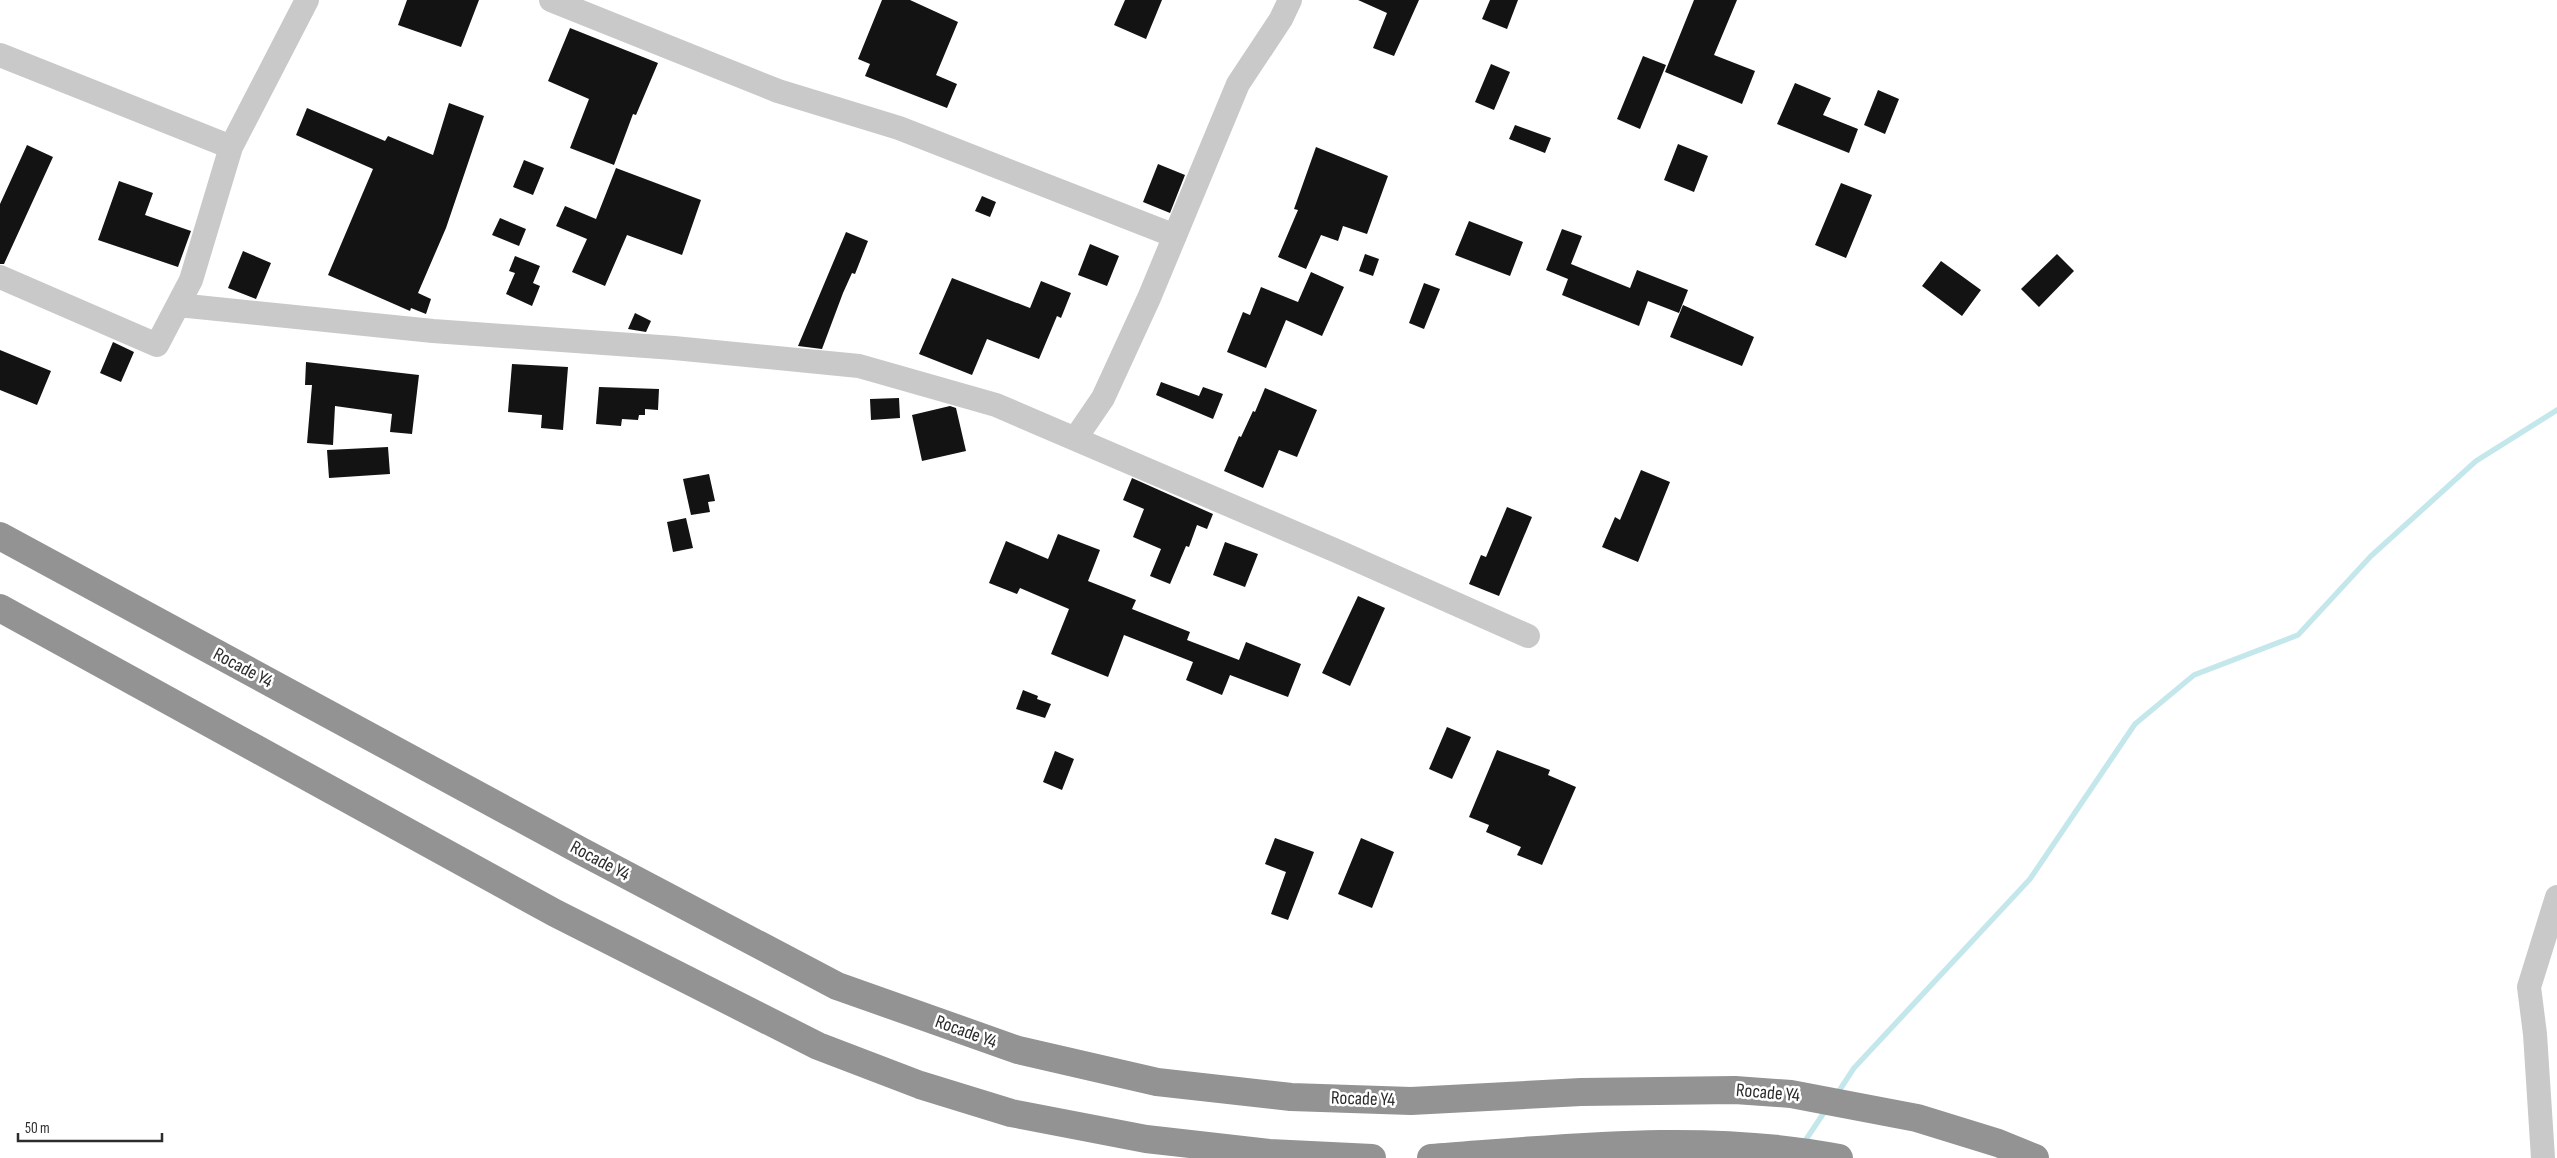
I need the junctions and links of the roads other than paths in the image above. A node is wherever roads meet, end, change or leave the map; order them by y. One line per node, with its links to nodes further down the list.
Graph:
1 (307, 0): 5 (street)
2 (551, 0): 6 (street)
3 (1290, 0): 6 (street)
4 (0, 56): 5 (street)
5 (231, 147): 8 (street)
6 (1175, 236): 9 (street)
7 (0, 277): 8 (street)
8 (178, 305): 9 (street)
9 (1075, 439): 12 (street)
10 (0, 536): 17 (highway, Rocade Y4)
11 (0, 608): 14 (highway)
12 (1528, 636)
13 (2557, 897): 18 (street)
14 (1372, 1158)
15 (1431, 1158): 16 (highway)
16 (1839, 1158)
17 (2035, 1158)
18 (2543, 1158)

